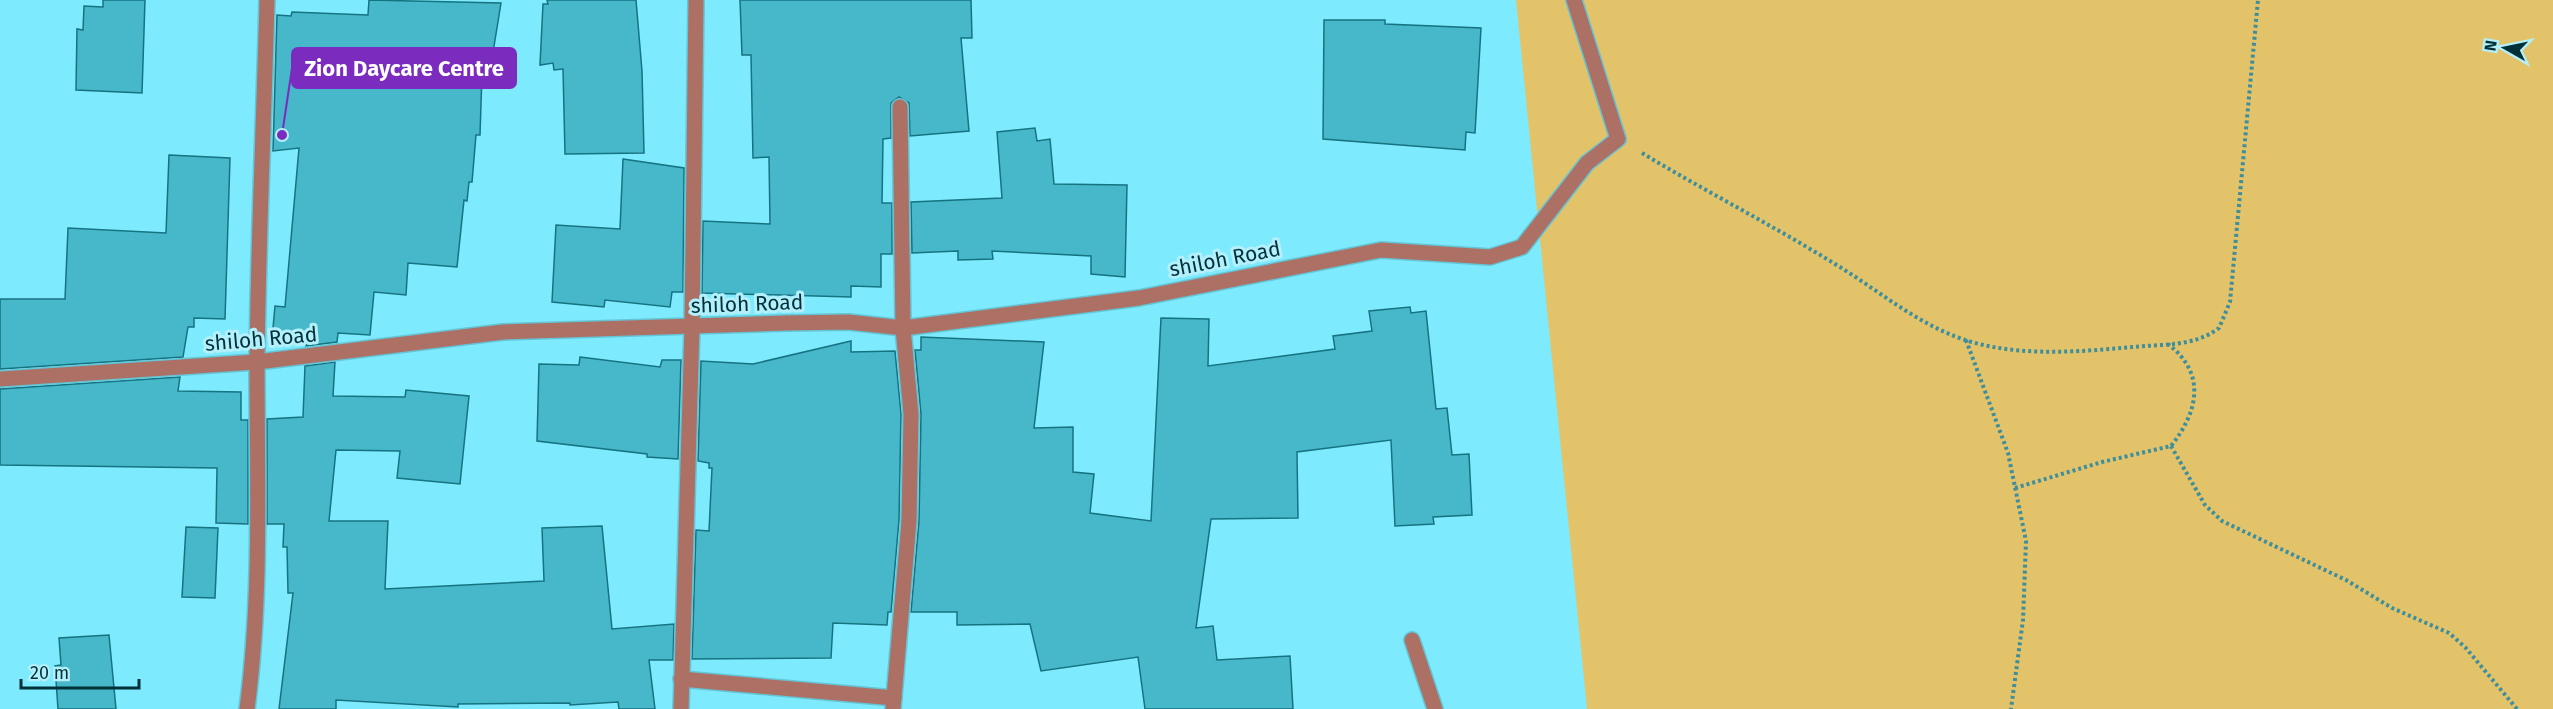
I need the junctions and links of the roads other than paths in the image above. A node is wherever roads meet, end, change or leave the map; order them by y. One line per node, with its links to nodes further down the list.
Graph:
1 (267, 0): 7 (street)
2 (696, 0): 5 (street)
3 (1574, 0): 6 (street, shiloh Road)
4 (900, 107): 6 (street)
5 (692, 326): 6 (street, shiloh Road); 7 (street, shiloh Road); 10 (street)
6 (903, 328): 11 (street)
7 (257, 362): 8 (street, shiloh Road); 12 (street)
8 (0, 379)
9 (1412, 640): 14 (street)
10 (681, 679): 11 (street); 13 (street)
11 (893, 704)
12 (247, 709)
13 (681, 709)
14 (1435, 709)

